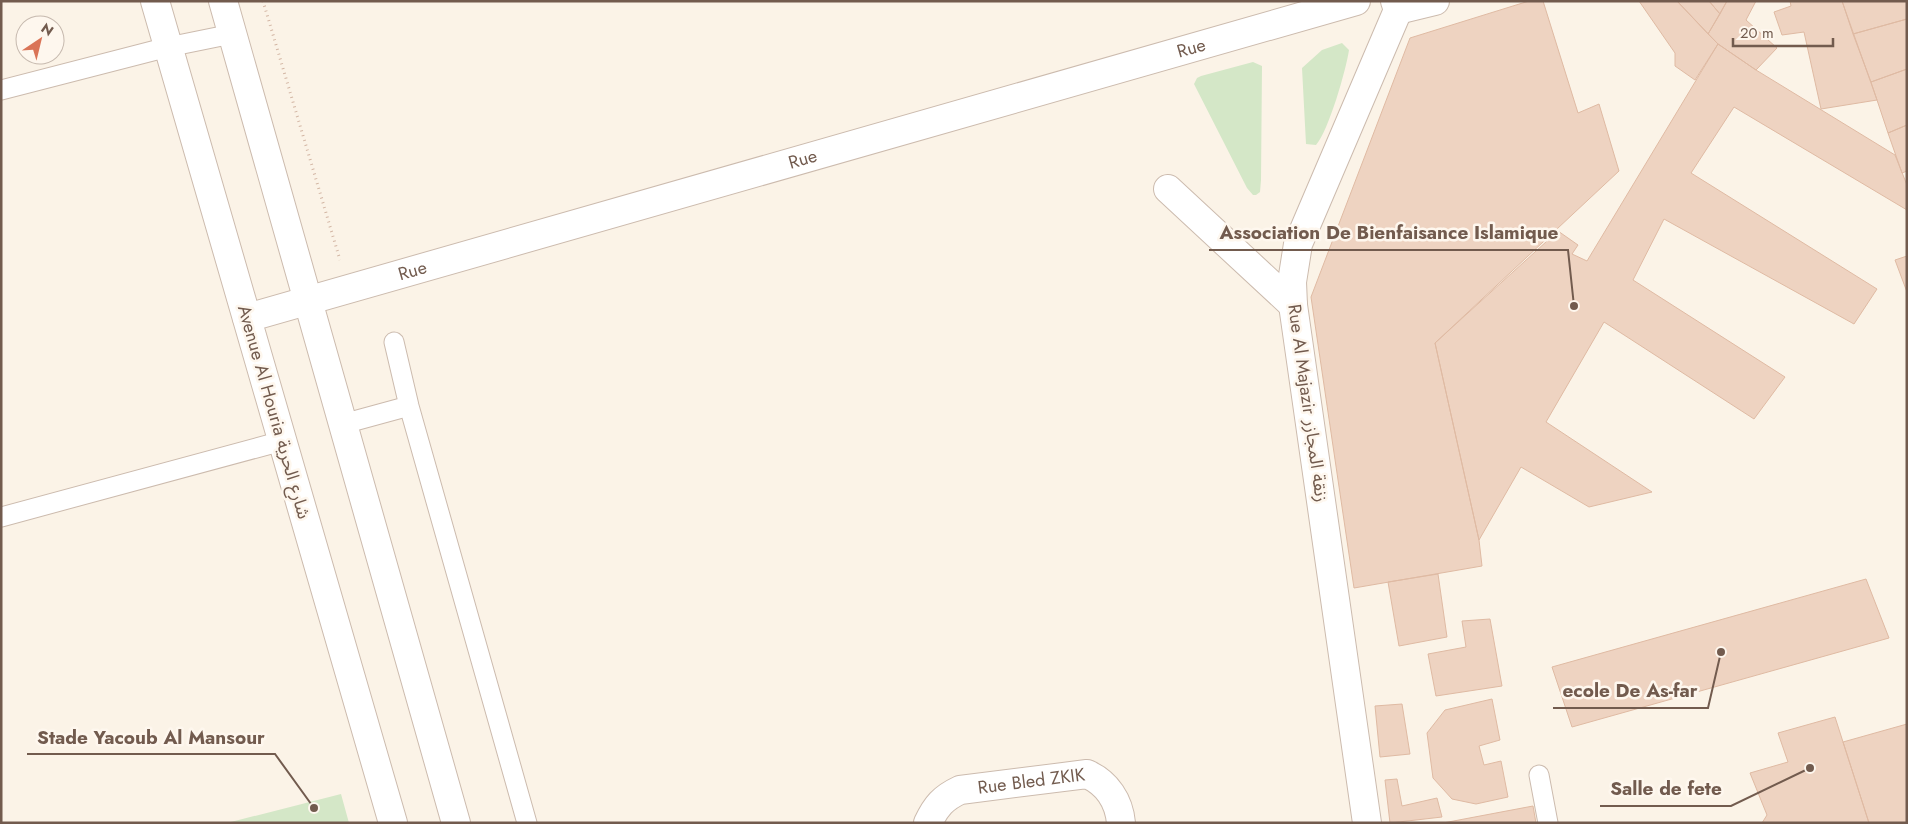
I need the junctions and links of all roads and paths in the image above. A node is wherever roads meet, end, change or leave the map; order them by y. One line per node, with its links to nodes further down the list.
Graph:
1 (155, 1): 8 (street, Avenue Al Houria شارع الحرية)
2 (223, 1): 7 (street)
3 (263, 1): 11 (path)
4 (1356, 1): 11 (street, Rue)
5 (1436, 1): 6 (street)
6 (1397, 6): 13 (street, Rue Al Majazir زنقة المجازر)
7 (232, 34): 8 (lane); 12 (street)
8 (168, 47): 9 (lane); 14 (street, Avenue Al Houria شارع الحرية)
9 (1, 90)
10 (1168, 189): 13 (street)
11 (348, 289): 12 (street, Rue)
12 (308, 300): 14 (street, Rue); 17 (street)
13 (1293, 305): 26 (street, Rue Al Majazir زنقة المجازر)
14 (248, 318): 18 (street, Avenue Al Houria شارع الحرية)
15 (394, 342): 16 (lane)
16 (409, 406): 17 (lane); 23 (lane)
17 (343, 424): 22 (street)
18 (282, 441): 19 (lane); 21 (street, Avenue Al Houria شارع الحرية)
19 (1, 517)
20 (1540, 774): 27 (lane)
21 (393, 823)
22 (456, 823)
23 (527, 823)
24 (928, 823): 25 (street, Rue Bled ZKIK)
25 (1121, 823)
26 (1367, 823)
27 (1548, 823)

